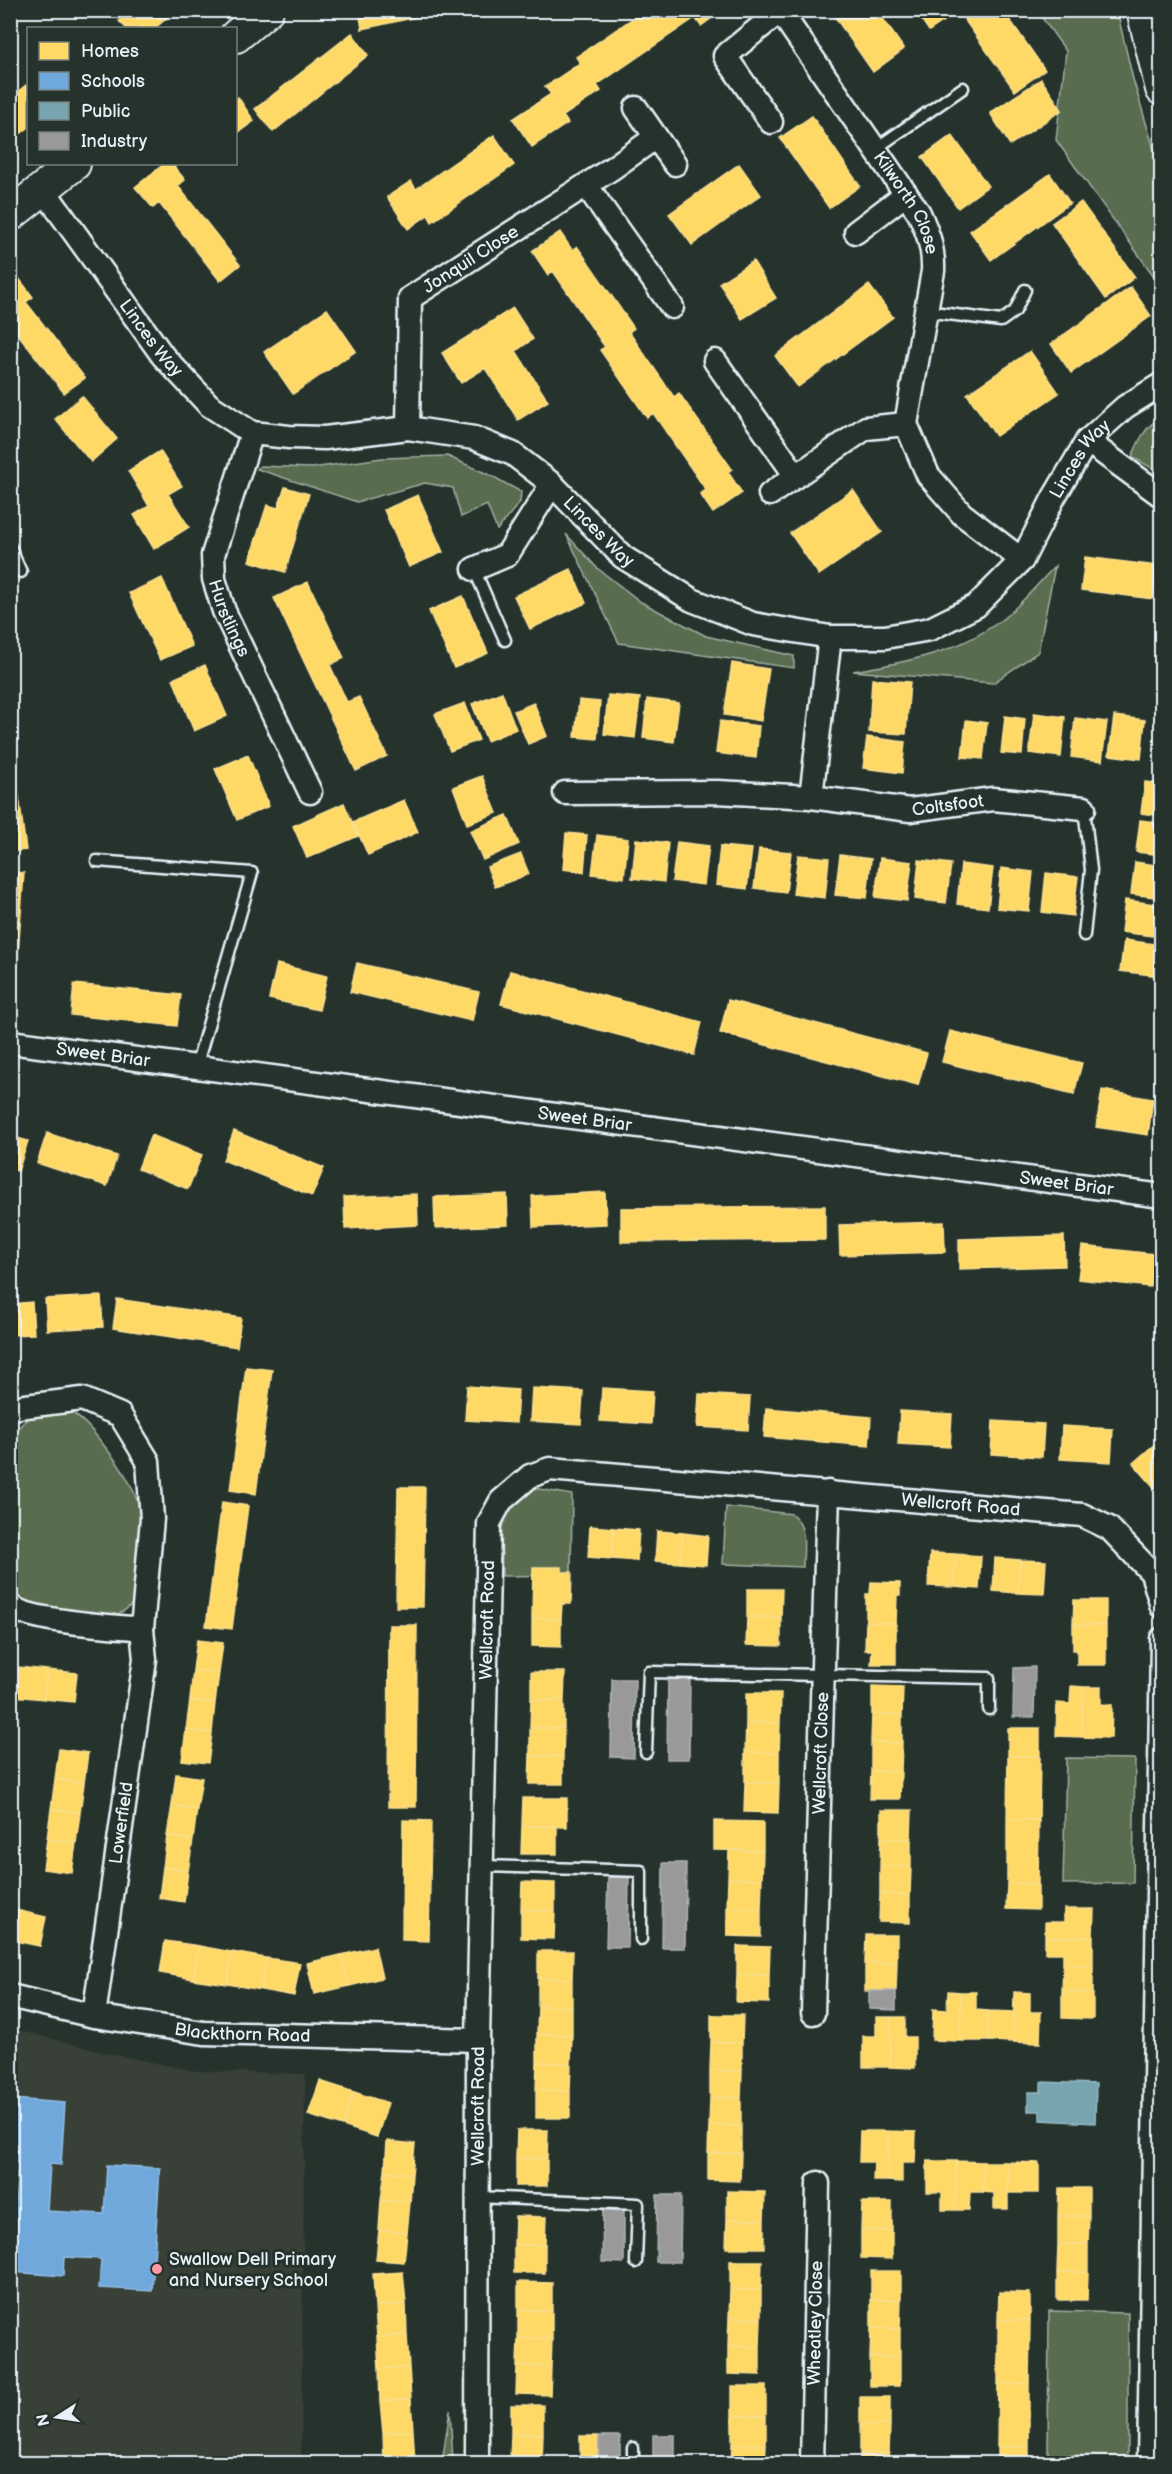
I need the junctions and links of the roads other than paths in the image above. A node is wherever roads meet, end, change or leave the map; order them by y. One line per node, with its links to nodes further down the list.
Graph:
1 (267, 10): 4 (street)
2 (1143, 10): 6 (street)
3 (780, 11): 8 (street); 10 (street, Kilworth Close)
4 (237, 35)
5 (963, 88): 10 (lane)
6 (1161, 89)
7 (636, 108): 9 (street)
8 (771, 122)
9 (656, 137): 11 (street); 13 (street, Jonquil Close)
10 (875, 149): 15 (street, Kilworth Close)
11 (675, 164)
12 (73, 165): 14 (street)
13 (586, 185): 19 (street); 24 (street, Jonquil Close)
14 (43, 189): 16 (street); 25 (street, Linces Way)
15 (906, 194): 17 (street); 20 (street, Kilworth Close)
16 (10, 215)
17 (856, 232)
18 (1025, 290): 20 (lane)
19 (672, 307)
20 (926, 311): 23 (street, Kilworth Close)
21 (715, 361): 27 (street)
22 (1161, 384): 26 (street, Linces Way)
23 (906, 424): 27 (street); 32 (street)
24 (408, 428): 25 (street, Linces Way); 28 (street, Linces Way)
25 (252, 433): 37 (street, Hurstlings)
26 (1087, 441): 30 (street); 32 (street, Linces Way)
27 (796, 476): 29 (street)
28 (552, 484): 33 (street); 35 (street, Linces Way)
29 (770, 494)
30 (1161, 496)
31 (10, 547): 34 (lane)
32 (1022, 560): 35 (street, Linces Way)
33 (474, 569): 36 (lane)
34 (21, 572)
35 (830, 637): 39 (street)
36 (505, 640)
37 (310, 792)
38 (565, 793): 39 (street, Coltsfoot)
39 (811, 797): 40 (street, Coltsfoot)
40 (1084, 807): 42 (lane)
41 (97, 861): 44 (lane)
42 (1084, 935)
43 (10, 1042): 44 (street, Sweet Briar)
44 (196, 1068): 45 (street, Sweet Briar)
45 (1161, 1196)
46 (10, 1408): 50 (street, Lowerfield)
47 (828, 1492): 49 (street, Wellcroft Road); 52 (street, Wellcroft Close); 55 (street, Wellcroft Road)
48 (10, 1605): 50 (street)
49 (1161, 1607)
50 (142, 1629): 59 (street, Lowerfield)
51 (1161, 1639): 61 (street)
52 (823, 1674): 53 (lane); 54 (lane); 58 (street, Wellcroft Close)
53 (989, 1709)
54 (646, 1752)
55 (483, 1866): 56 (lane); 60 (street, Wellcroft Road)
56 (641, 1939)
57 (10, 1996): 59 (street, Blackthorn Road)
58 (813, 2013)
59 (94, 2016): 60 (street, Blackthorn Road)
60 (478, 2040): 63 (street, Wellcroft Road)
61 (1158, 2103): 69 (street)
62 (818, 2183): 68 (street, Wheatley Close)
63 (477, 2197): 64 (lane); 66 (street, Wellcroft Road)
64 (636, 2262)
65 (633, 2448): 67 (lane)
66 (477, 2463)
67 (633, 2463)
68 (812, 2463)
69 (1149, 2463)

